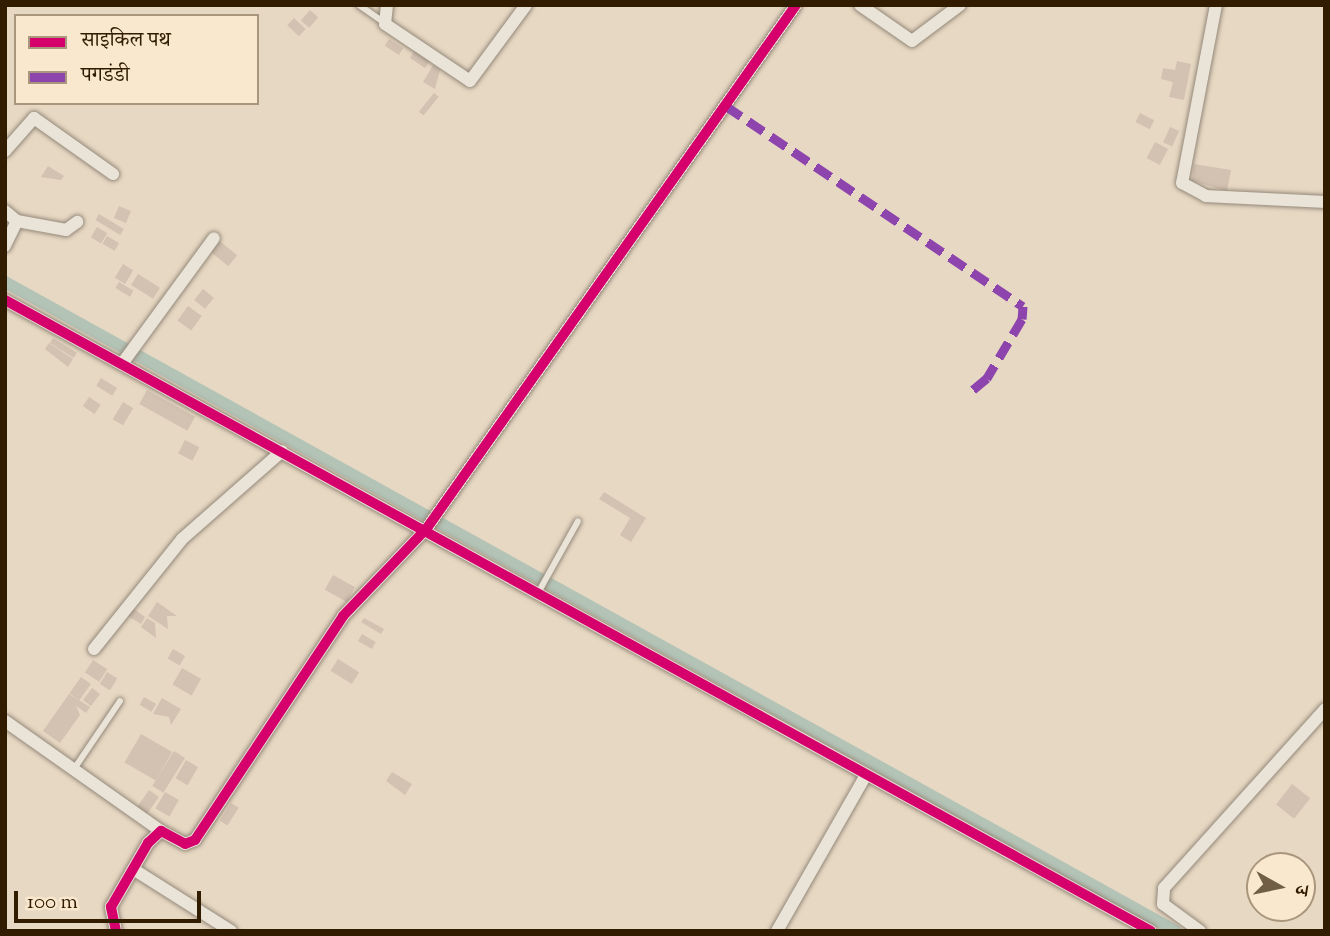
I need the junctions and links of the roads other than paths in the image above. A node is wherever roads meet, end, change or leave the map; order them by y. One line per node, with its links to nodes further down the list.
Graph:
1 (359, 5): 8 (lane)
2 (387, 5): 8 (street)
3 (526, 5): 8 (street)
4 (796, 5): 21 (street)
5 (860, 5): 6 (street)
6 (960, 5)
7 (1216, 5): 11 (street)
8 (382, 21)
9 (5, 151): 10 (street)
10 (113, 174)
11 (1325, 202)
12 (5, 211): 13 (street)
13 (16, 221): 14 (street); 16 (street)
14 (77, 222)
15 (214, 238): 18 (street)
16 (5, 246)
17 (5, 300): 18 (street)
18 (125, 359): 19 (street)
19 (282, 451): 21 (street); 23 (street)
20 (578, 521): 22 (lane)
21 (425, 527): 22 (street); 29 (street)
22 (538, 590): 28 (street)
23 (94, 649)
24 (120, 701): 27 (lane)
25 (1325, 709): 35 (street)
26 (5, 721): 27 (street)
27 (73, 770): 29 (street)
28 (866, 775): 33 (street); 34 (street)
29 (160, 831): 30 (street)
30 (133, 869): 31 (street); 32 (street)
31 (116, 931)
32 (231, 931)
33 (777, 931)
34 (1152, 931)
35 (1200, 931)

